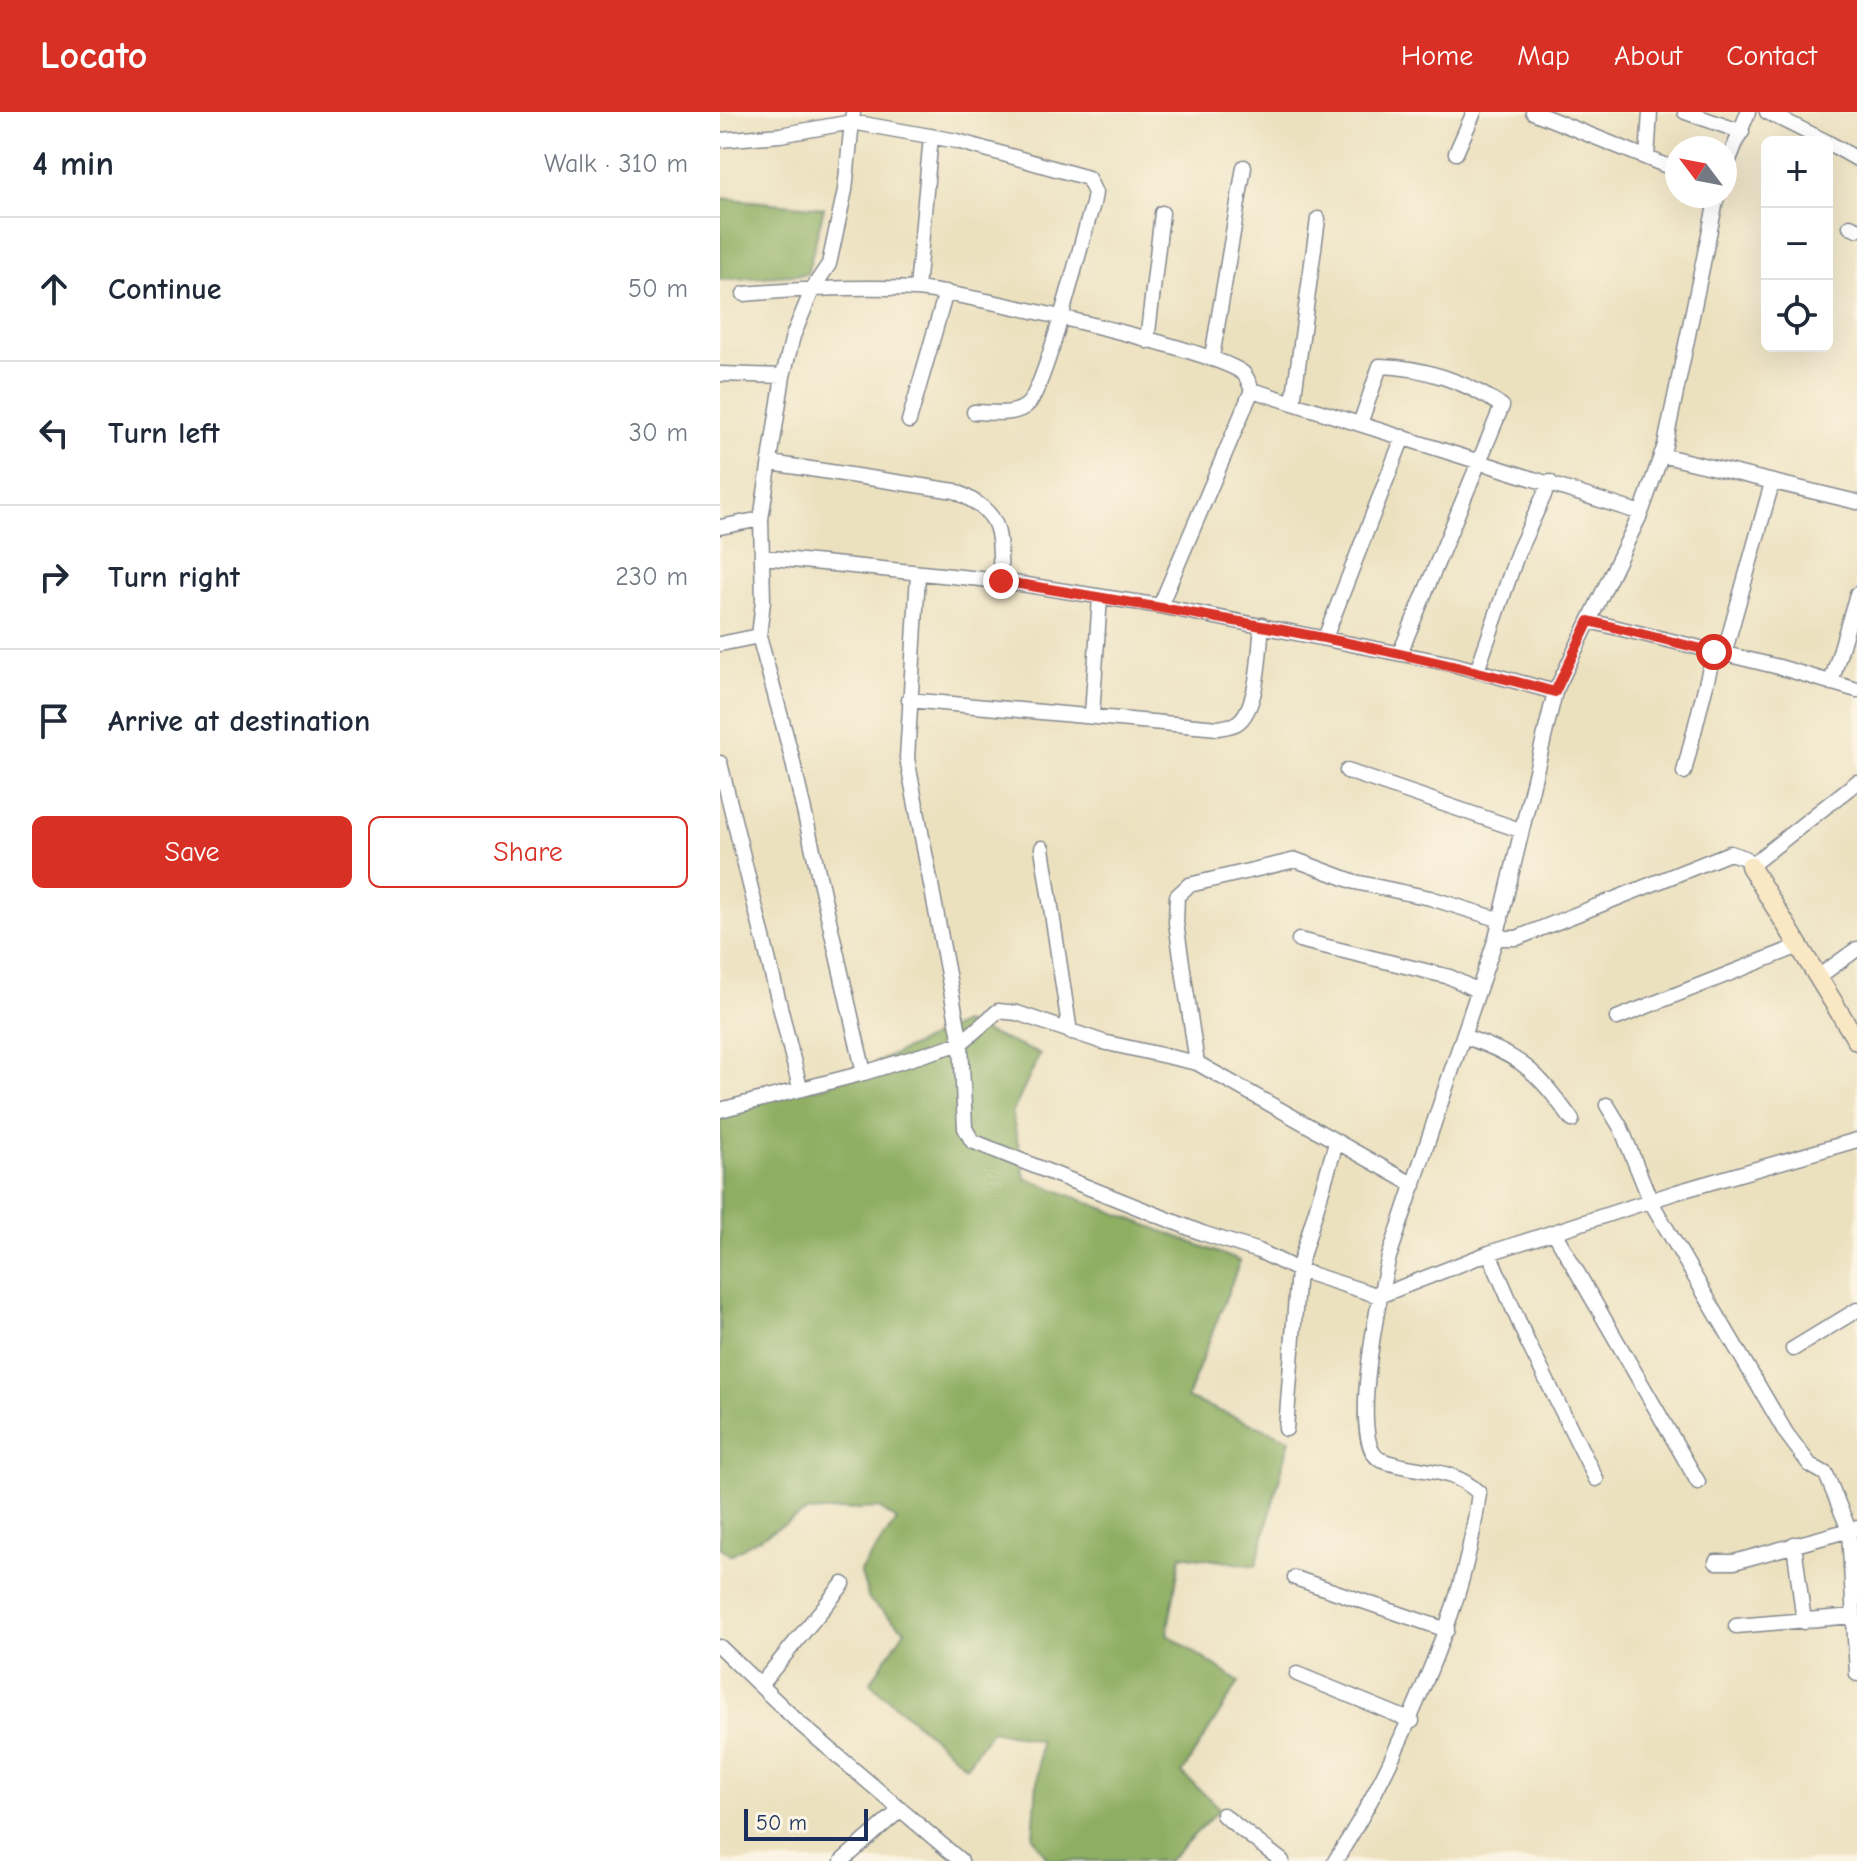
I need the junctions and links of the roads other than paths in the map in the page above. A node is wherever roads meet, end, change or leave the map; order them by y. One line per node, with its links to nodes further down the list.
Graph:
1 (1474, 112): 14 (street)
2 (1533, 112): 15 (street)
3 (1650, 112): 15 (street)
4 (1685, 112): 8 (street)
5 (1748, 112): 8 (street)
6 (1767, 112): 10 (street)
7 (852, 117): 9 (street); 11 (street); 22 (street)
8 (1742, 132): 12 (street)
9 (931, 136): 23 (street); 26 (street)
10 (1815, 136)
11 (720, 140)
12 (1737, 143)
13 (1833, 145): 16 (street)
14 (1456, 153)
15 (1647, 158): 17 (street)
16 (1857, 159)
17 (1665, 165)
18 (1244, 167): 28 (street)
19 (1714, 208): 37 (street)
20 (1162, 213): 27 (street)
21 (1318, 219): 32 (street)
22 (813, 288): 23 (street); 25 (street); 30 (street)
23 (917, 289): 24 (street)
24 (946, 292): 26 (street); 34 (street)
25 (744, 294)
26 (1059, 318): 27 (street); 33 (street)
27 (1147, 341): 28 (street)
28 (1212, 357): 31 (street)
29 (720, 374): 30 (street)
30 (783, 376): 39 (street)
31 (1252, 390): 32 (street); 51 (street)
32 (1293, 403): 35 (street)
33 (974, 412)
34 (909, 421)
35 (1360, 424): 36 (street); 38 (street)
36 (1403, 437): 38 (street); 55 (street)
37 (1661, 455): 41 (street); 43 (street)
38 (1481, 460): 40 (street); 57 (street)
39 (771, 463): 44 (street); 48 (street)
40 (1550, 482): 43 (street); 59 (street)
41 (1772, 483): 42 (street); 58 (street)
42 (1857, 502)
43 (1641, 513): 52 (street)
44 (761, 519): 45 (street); 46 (street)
45 (720, 527)
46 (763, 557): 47 (street); 54 (street)
47 (918, 575): 48 (street); 63 (street)
48 (1001, 581): 50 (street)
49 (1857, 594): 60 (street)
50 (1100, 597): 51 (street); 64 (street)
51 (1160, 606): 53 (street)
52 (1589, 621): 58 (street); 62 (street)
53 (1262, 625): 55 (street); 64 (street)
54 (759, 636): 56 (street); 85 (street)
55 (1325, 638): 57 (street)
56 (720, 644)
57 (1400, 653): 59 (street)
58 (1719, 653): 60 (street); 67 (street)
59 (1477, 671): 62 (street)
60 (1831, 683): 61 (street)
61 (1857, 690)
62 (1555, 692): 69 (street)
63 (909, 700): 64 (street); 83 (street)
64 (1092, 715)
65 (720, 763): 86 (street)
66 (1347, 771): 69 (street)
67 (1684, 772)
68 (1857, 782): 71 (street)
69 (1520, 830): 72 (street)
70 (1042, 848): 80 (street)
71 (1750, 866): 73 (street); 75 (street)
72 (1501, 920): 73 (street); 84 (street)
73 (1496, 938): 78 (street)
74 (1299, 940): 78 (street)
75 (1799, 946): 77 (street); 79 (street)
76 (1857, 949): 77 (street)
77 (1818, 977): 82 (street)
78 (1478, 991): 81 (street)
79 (1617, 1018)
80 (1070, 1032): 83 (street); 84 (street)
81 (1463, 1036): 89 (street); 92 (street)
82 (1857, 1041)
83 (961, 1043): 85 (street); 96 (street)
84 (1197, 1063): 91 (street)
85 (864, 1073): 86 (street)
86 (800, 1088): 88 (street)
87 (1607, 1105): 93 (street)
88 (720, 1110)
89 (1572, 1120)
90 (1857, 1140): 93 (street)
91 (1336, 1143): 92 (street); 96 (street)
92 (1414, 1185): 97 (street)
93 (1651, 1202): 94 (street); 103 (street)
94 (1554, 1232): 95 (street); 102 (street)
95 (1489, 1253): 97 (street); 101 (street)
96 (1298, 1270): 97 (street); 100 (street)
97 (1379, 1296): 111 (street)
98 (1857, 1310): 99 (street)
99 (1793, 1349)
100 (1286, 1429)
101 (1596, 1479)
102 (1698, 1482)
103 (1853, 1529): 104 (street); 108 (street)
104 (1794, 1544): 105 (street); 109 (street)
105 (1716, 1562)
106 (1295, 1578): 111 (street)
107 (843, 1584): 115 (street)
108 (1853, 1616): 109 (street); 114 (street)
109 (1804, 1622): 110 (street)
110 (1736, 1626)
111 (1447, 1630): 116 (street)
112 (720, 1647): 115 (street)
113 (1297, 1674): 116 (street)
114 (1857, 1674)
115 (761, 1684): 117 (street)
116 (1412, 1721): 122 (street)
117 (900, 1810): 119 (street); 120 (street)
118 (1223, 1815): 121 (street)
119 (842, 1861)
120 (961, 1861)
121 (1282, 1861)
122 (1335, 1861)

